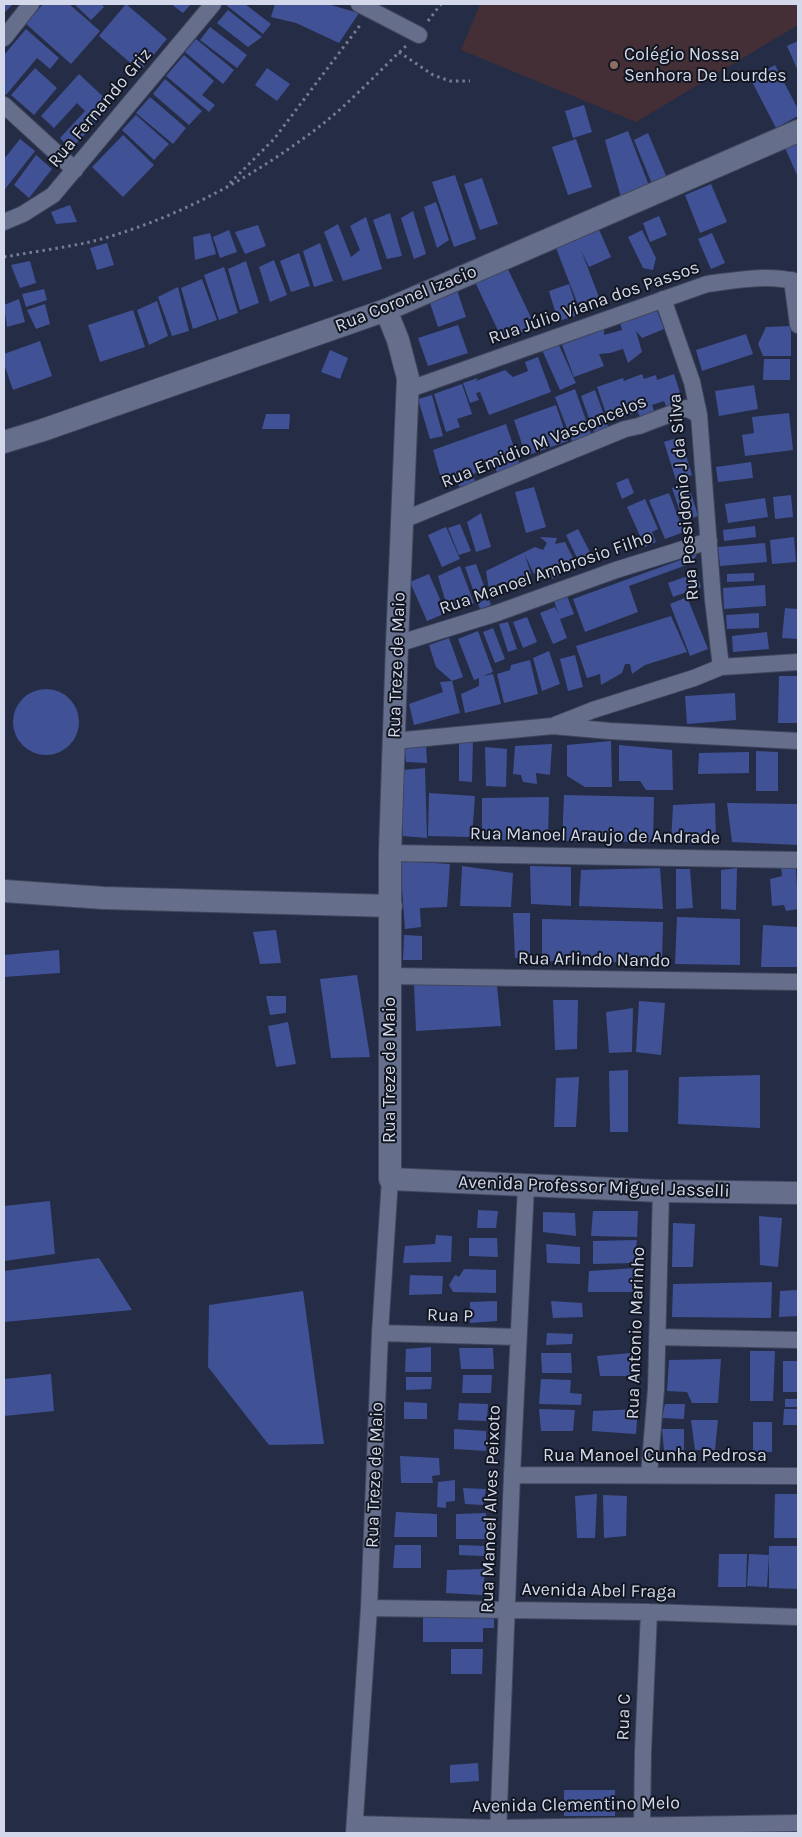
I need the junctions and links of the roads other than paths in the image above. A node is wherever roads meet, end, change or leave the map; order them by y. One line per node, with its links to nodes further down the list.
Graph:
1 (31, 4): 5 (street)
2 (213, 4): 8 (street, Rua Fernando Griz)
3 (370, 6): 4 (street)
4 (419, 35)
5 (4, 38)
6 (4, 106): 8 (street)
7 (798, 131): 12 (street, Rua Coronel Izacio)
8 (75, 170): 9 (street, Rua Fernando Griz)
9 (4, 222)
10 (795, 281): 11 (street, Rua Júlio Viana dos Passos); 13 (street)
11 (663, 299): 14 (street, Rua Júlio Viana dos Passos); 15 (street, Rua Possidonio J da Silva)
12 (386, 310): 14 (street, Rua Treze de Maio); 16 (street, Rua Coronel Izacio)
13 (798, 325)
14 (407, 390): 17 (street, Rua Treze de Maio)
15 (699, 415): 17 (street, Rua Emidio M Vasconcelos); 18 (street, Rua Possidonio J da Silva)
16 (4, 442)
17 (403, 520): 19 (street, Rua Treze de Maio)
18 (709, 541): 19 (street, Rua Manoel Ambrosio Filho); 21 (street, Rua Possidonio J da Silva)
19 (396, 644): 23 (street, Rua Treze de Maio)
20 (798, 662): 21 (street)
21 (721, 667): 22 (street)
22 (553, 726): 23 (street); 24 (street)
23 (394, 741): 25 (street, Rua Treze de Maio)
24 (798, 741)
25 (390, 853): 26 (street, Rua Manoel Araujo de Andrade); 28 (street, Rua Treze de Maio)
26 (798, 860)
27 (4, 891): 28 (street)
28 (391, 906): 29 (street, Rua Treze de Maio)
29 (389, 976): 30 (street, Rua Arlindo Nando); 31 (street, Rua Treze de Maio)
30 (798, 982)
31 (390, 1179): 32 (street, Avenida Professor Miguel Jasselli); 35 (street, Rua Treze de Maio)
32 (526, 1186): 33 (street, Avenida Professor Miguel Jasselli); 36 (street, Rua Manoel Alves Peixoto)
33 (661, 1192): 34 (street, Avenida Professor Miguel Jasselli); 37 (street, Rua Antonio Marinho)
34 (798, 1193)
35 (380, 1334): 36 (street, Rua P); 42 (street, Rua Treze de Maio)
36 (518, 1337): 39 (street, Rua Manoel Alves Peixoto)
37 (657, 1338): 38 (street); 40 (street, Rua Antonio Marinho)
38 (798, 1340)
39 (512, 1475): 40 (street, Rua Manoel Cunha Pedrosa); 43 (street, Rua Manoel Alves Peixoto)
40 (649, 1475): 41 (street, Rua Manoel Cunha Pedrosa)
41 (798, 1476)
42 (369, 1608): 43 (street, Avenida Abel Fraga); 48 (street, Rua Treze de Maio)
43 (506, 1609): 44 (street, Avenida Abel Fraga); 49 (street, Rua Manoel Alves Peixoto)
44 (649, 1612): 45 (street, Avenida Abel Fraga); 46 (street, Rua C)
45 (798, 1617)
46 (642, 1825): 47 (street, Avenida Clementino Melo); 49 (street, Avenida Clementino Melo)
47 (797, 1826)
48 (354, 1829): 49 (street, Avenida Clementino Melo)
49 (498, 1830)

